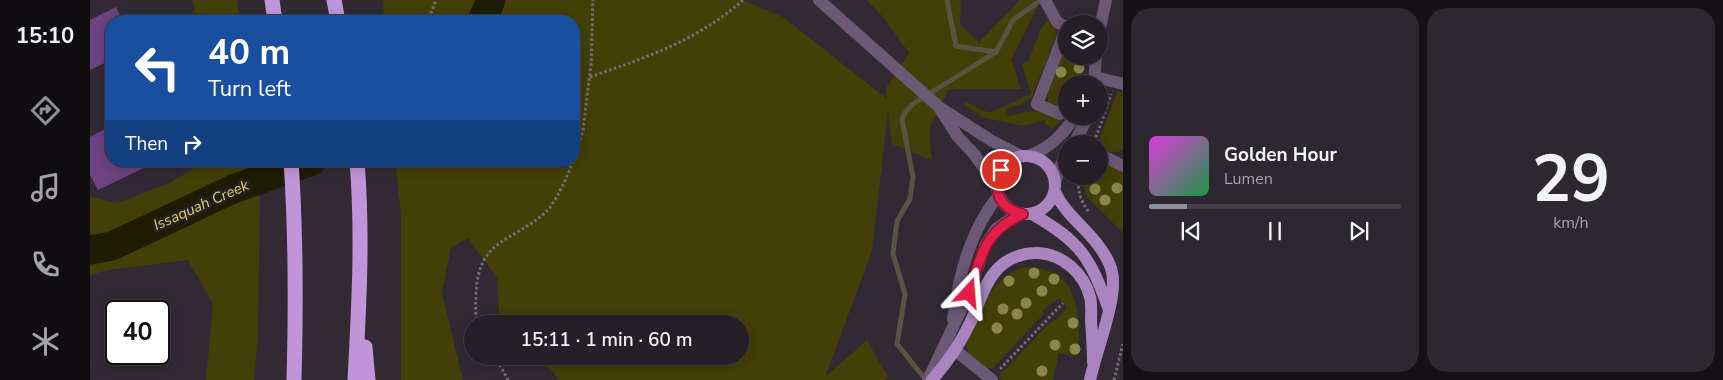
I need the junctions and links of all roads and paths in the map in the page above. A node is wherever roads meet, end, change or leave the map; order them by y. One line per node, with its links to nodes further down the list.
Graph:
1 (272, 0): 9 (highway)
2 (334, 0): 10 (highway)
3 (436, 0): 11 (path)
4 (593, 0): 15 (path)
5 (742, 0): 15 (path)
6 (819, 0): 17 (street)
7 (1106, 0): 12 (street)
8 (1048, 6): 13 (street)
9 (273, 15)
10 (337, 15)
11 (430, 15)
12 (1103, 15)
13 (1058, 23)
14 (1058, 49): 18 (street)
15 (590, 77): 21 (path)
16 (1118, 83): 20 (path)
17 (939, 107): 22 (street); 31 (street)
18 (1058, 113)
19 (1068, 125): 22 (street)
20 (1097, 135)
21 (580, 139)
22 (1024, 156): 30 (main road); 31 (main road)
23 (1108, 158): 24 (street)
24 (1123, 165)
25 (290, 167): 45 (highway)
26 (357, 167): 34 (highway)
27 (571, 167): 37 (path)
28 (1058, 175): 30 (street)
29 (1079, 185): 32 (path)
30 (1055, 188): 33 (main road); 36 (main road)
31 (998, 190): 33 (main road); 38 (street)
32 (1086, 210)
33 (1027, 214): 36 (main road); 38 (street)
34 (360, 275): 46 (highway); 47 (highway)
35 (1063, 302): 44 (path)
36 (1109, 310): 42 (main road)
37 (476, 315)
38 (951, 334): 41 (street)
39 (1123, 344): 52 (path)
40 (955, 350): 41 (main road); 42 (main road); 44 (street)
41 (942, 361): 49 (street); 50 (main road)
42 (1094, 362): 51 (main road)
43 (500, 365): 48 (path)
44 (991, 379)
45 (294, 380)
46 (355, 380)
47 (368, 380)
48 (508, 380)
49 (928, 380)
50 (932, 380)
51 (1090, 380)
52 (1114, 380)

